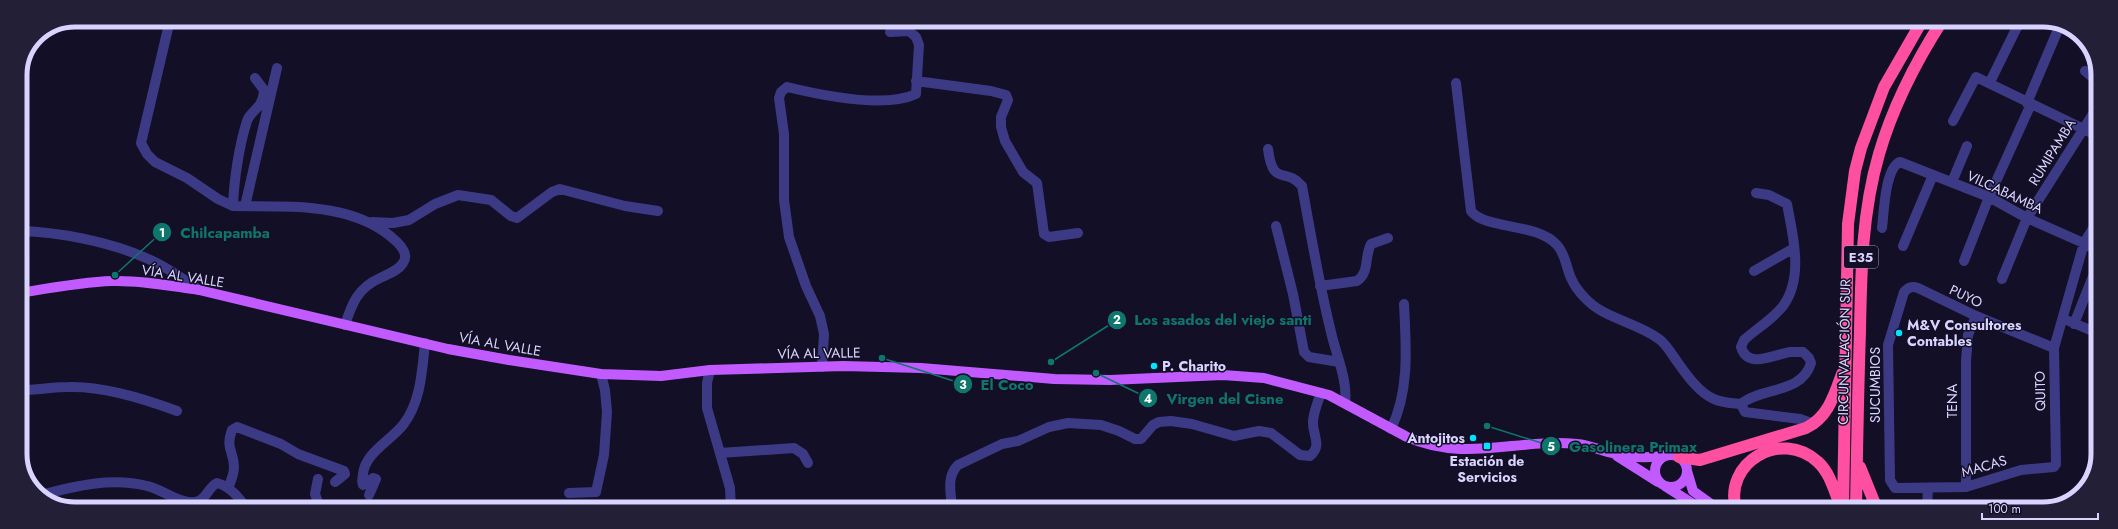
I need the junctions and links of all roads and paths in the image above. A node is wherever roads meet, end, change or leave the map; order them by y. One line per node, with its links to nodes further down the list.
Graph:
1 (168, 27): 25 (street)
2 (1919, 27): 57 (highway, CIRCUNVALACIÓN SUR / E35)
3 (1938, 27): 71 (highway, CIRCUNVALACIÓN SUR / E35)
4 (2017, 27): 12 (street)
5 (890, 32): 11 (street)
6 (2057, 32): 14 (street)
7 (277, 68): 26 (street)
8 (2085, 71): 9 (street)
9 (2091, 76)
10 (255, 78): 25 (street)
11 (916, 80): 34 (street); 58 (street)
12 (1990, 82): 14 (street); 16 (street)
13 (1456, 83): 64 (street)
14 (2029, 104): 17 (street); 24 (street)
15 (2091, 116): 17 (street, RUMIPAMBA)
16 (1953, 121)
17 (2083, 128): 18 (street); 28 (street, RUMIPAMBA)
18 (2091, 132)
19 (1967, 146): 22 (street)
20 (1268, 148): 44 (street)
21 (1933, 175): 22 (street, VILCABAMBA); 31 (street, VILCABAMBA); 37 (street)
22 (1952, 182): 24 (street, VILCABAMBA)
23 (1756, 194): 39 (street)
24 (1989, 197): 28 (street, VILCABAMBA); 40 (street)
25 (233, 206): 26 (street)
26 (245, 206): 29 (street)
27 (658, 211): 29 (street)
28 (2027, 218): 36 (street, VILCABAMBA); 42 (street, RUMIPAMBA)
29 (368, 222): 52 (street)
30 (1276, 226): 56 (street)
31 (1882, 228)
32 (27, 231): 46 (street)
33 (2091, 232): 36 (street, QUITO)
34 (1078, 233)
35 (1388, 238): 44 (street)
36 (2084, 243): 38 (street, VILCABAMBA); 50 (street, QUITO)
37 (1903, 246)
38 (2091, 246)
39 (1794, 248): 41 (street); 64 (street)
40 (1964, 261)
41 (1754, 271)
42 (2002, 279)
43 (2091, 281): 51 (street)
44 (1320, 286): 56 (street)
45 (1912, 286): 49 (street, PUYO); 80 (street, SUCUMBIOS)
46 (199, 290): 47 (main road, VÍA AL VALLE); 52 (main road, VÍA AL VALLE)
47 (27, 292)
48 (1404, 304): 67 (street)
49 (1976, 316): 55 (street, PUYO); 78 (street, TENA)
50 (2063, 319): 51 (street); 55 (street, QUITO)
51 (2074, 324): 53 (street)
52 (345, 325): 54 (main road, VÍA AL VALLE)
53 (2091, 331)
54 (425, 343): 60 (main road, VÍA AL VALLE); 84 (street)
55 (2054, 348): 73 (street, QUITO)
56 (1339, 362): 63 (street)
57 (1845, 364): 66 (highway); 95 (highway, CIRCUNVALACIÓN SUR / E35)
58 (822, 367): 59 (main road, VÍA AL VALLE); 62 (main road, VÍA AL VALLE)
59 (710, 370): 60 (main road, VÍA AL VALLE); 68 (street)
60 (601, 374): 83 (street)
61 (27, 390): 65 (street)
62 (1321, 392): 63 (main road, VÍA AL VALLE); 90 (street)
63 (1345, 403): 67 (main road, VÍA AL VALLE)
64 (1741, 404): 66 (street)
65 (177, 411)
66 (1814, 424): 70 (highway)
67 (1391, 429): 69 (main road, VÍA AL VALLE)
68 (720, 453): 72 (street); 89 (street)
69 (1612, 453): 70 (main road); 77 (main road)
70 (1673, 456): 74 (main road); 77 (main road)
71 (1857, 460): 96 (highway, CIRCUNVALACIÓN SUR / E35); 97 (highway)
72 (808, 463)
73 (2056, 464): 78 (street, MACAS)
74 (1687, 470): 77 (main road); 92 (main road)
75 (318, 479): 88 (street)
76 (335, 482): 79 (street)
77 (1661, 484): 91 (main road)
78 (1966, 487): 81 (street, MACAS)
79 (228, 488): 86 (street); 87 (street)
80 (1895, 488): 81 (street, MACAS)
81 (1928, 488): 98 (street)
82 (47, 493): 85 (street)
83 (569, 493)
84 (369, 495)
85 (196, 502)
86 (196, 502)
87 (241, 502)
88 (318, 502)
89 (731, 502)
90 (952, 502)
91 (1690, 502)
92 (1709, 502)
93 (1735, 502): 94 (highway)
94 (1839, 502)
95 (1842, 502)
96 (1856, 502)
97 (1874, 502)
98 (1927, 502)

